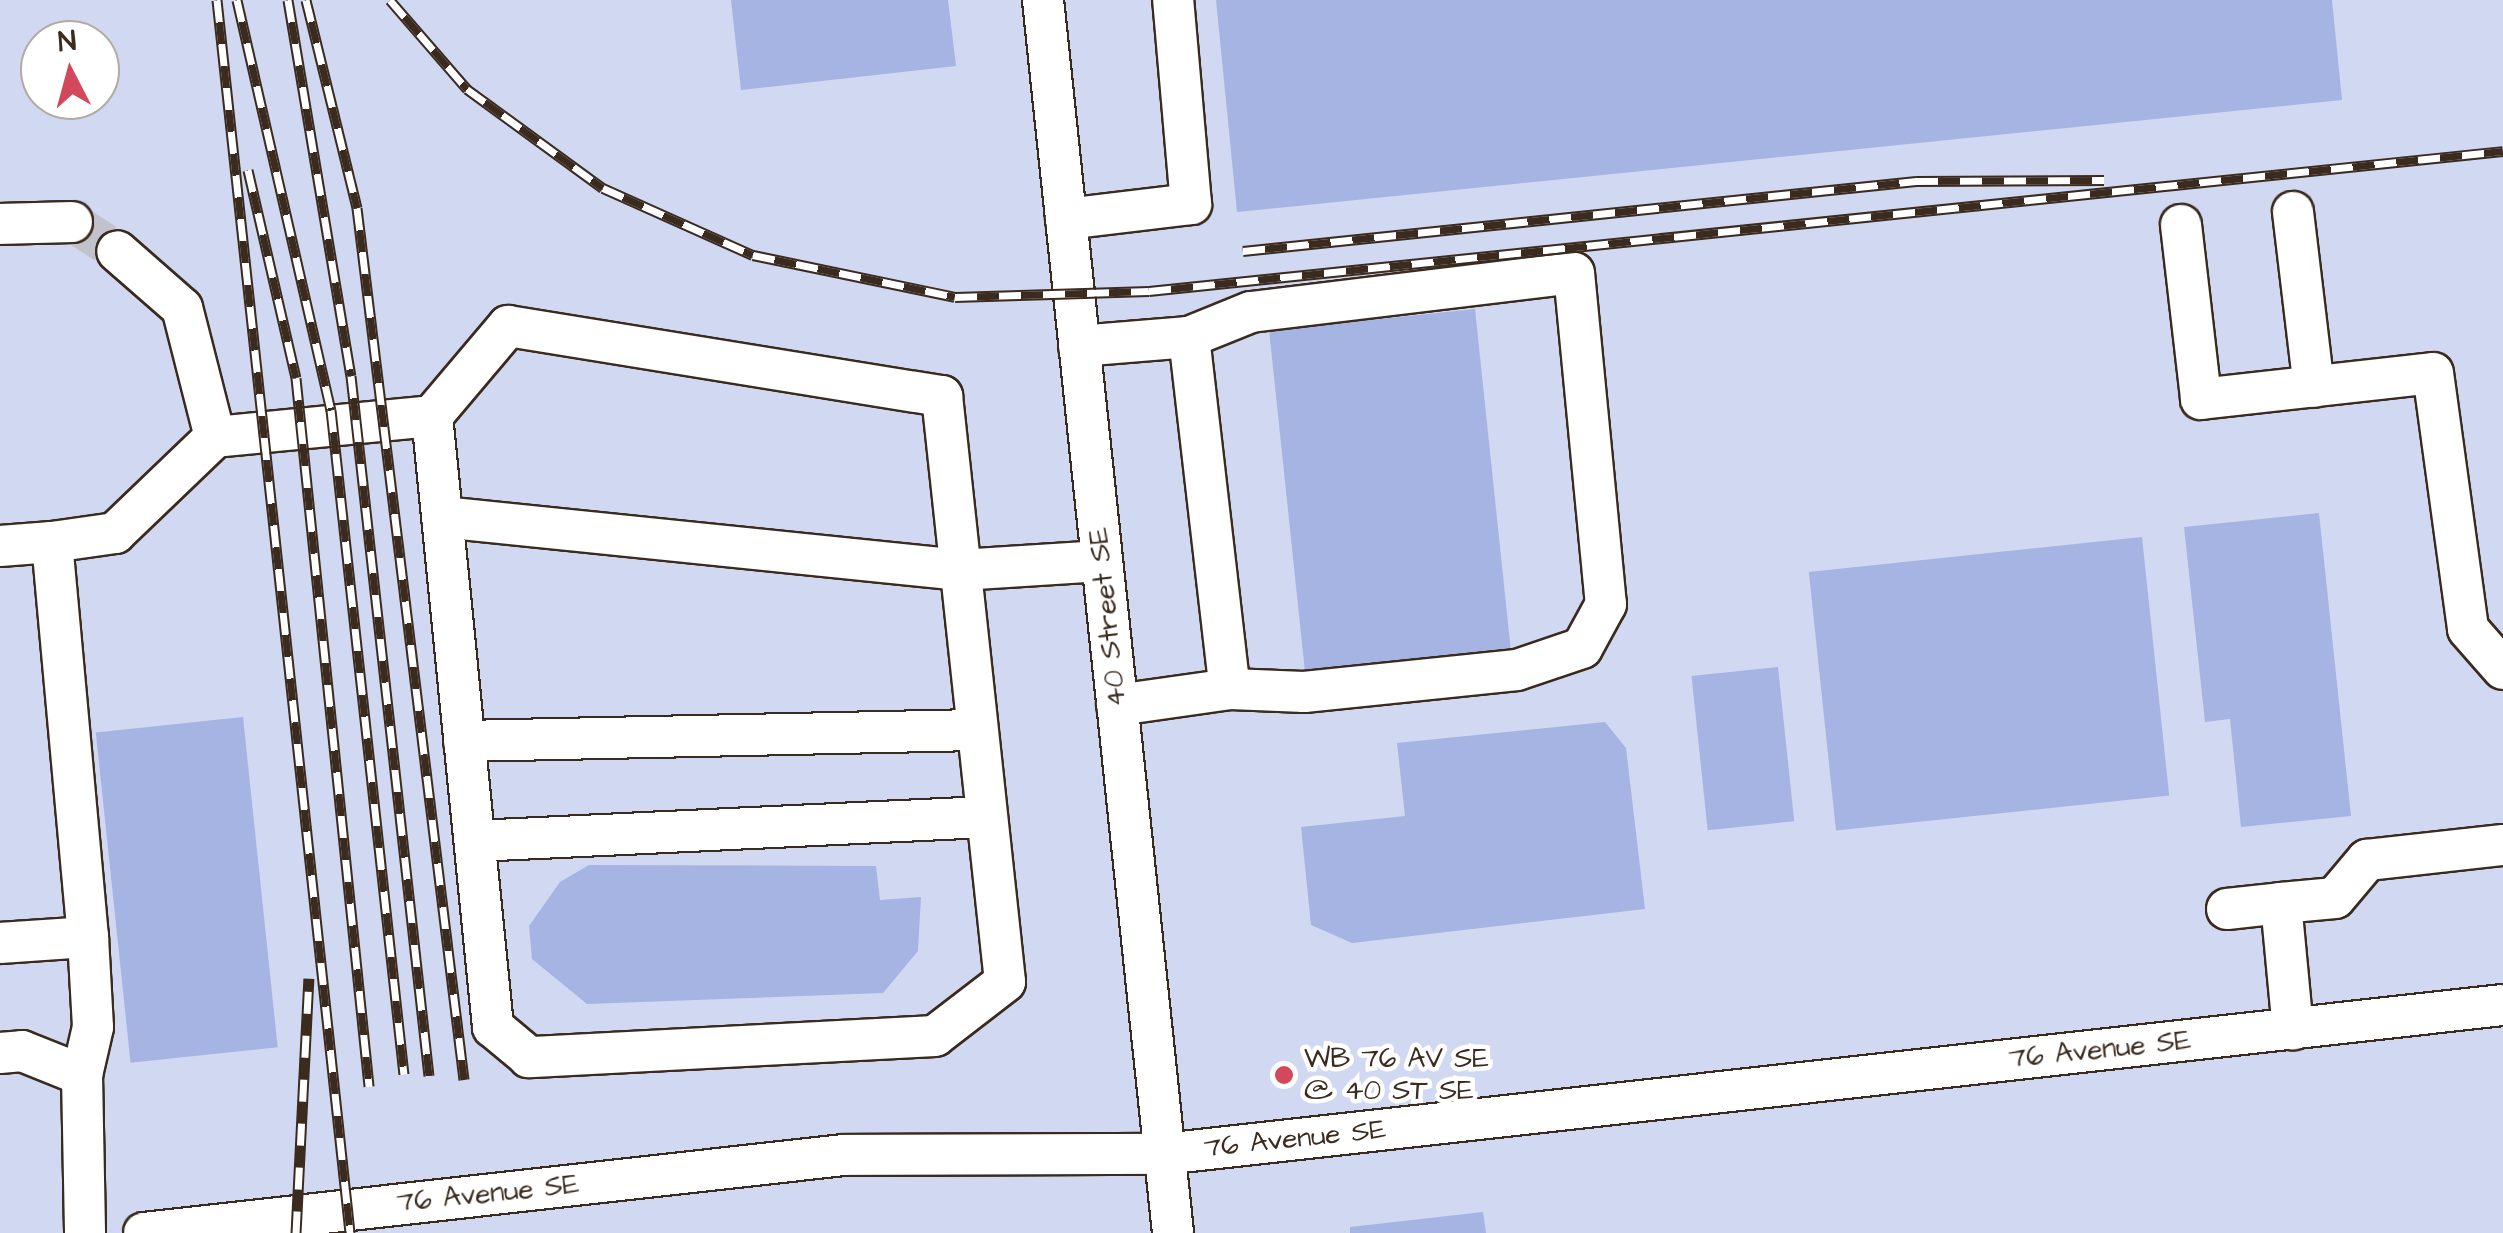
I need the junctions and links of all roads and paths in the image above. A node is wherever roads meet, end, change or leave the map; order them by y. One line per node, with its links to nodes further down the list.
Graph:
1 (1042, 0): 4 (street, 40 Street SE)
2 (1173, 0): 4 (street)
3 (2293, 212): 11 (street)
4 (1066, 219): 10 (street, 40 Street SE)
5 (72, 222): 6 (street)
6 (0, 224)
7 (2181, 225): 11 (street)
8 (117, 251): 13 (street)
9 (1189, 338): 10 (street); 20 (street); 20 (street)
10 (1079, 346): 17 (street, 40 Street SE)
11 (2314, 387): 19 (street)
12 (432, 416): 13 (street); 14 (street); 18 (street)
13 (214, 436): 15 (street)
14 (442, 517): 18 (street); 23 (street)
15 (52, 542): 16 (street); 29 (street)
16 (0, 546)
17 (1102, 561): 18 (street); 21 (street, 40 Street SE)
18 (960, 570): 22 (street)
19 (2503, 669)
20 (1230, 688): 21 (street)
21 (1117, 705): 35 (street, 40 Street SE)
22 (976, 730): 23 (street); 24 (street)
23 (464, 741): 25 (street)
24 (986, 817): 25 (street); 25 (street)
25 (475, 841)
26 (2503, 844): 27 (street)
27 (2281, 903): 28 (street); 32 (street)
28 (2228, 909)
29 (88, 937): 30 (street); 34 (street)
30 (0, 943)
31 (2503, 1005): 32 (street, 76 Avenue SE)
32 (2293, 1029): 35 (street, 76 Avenue SE)
33 (0, 1053): 34 (street)
34 (82, 1075): 37 (street)
35 (1164, 1154): 36 (street, 76 Avenue SE); 39 (street, 40 Street SE)
36 (207, 1228): 38 (street, 76 Avenue SE)
37 (85, 1233)
38 (144, 1233)
39 (1173, 1233)

